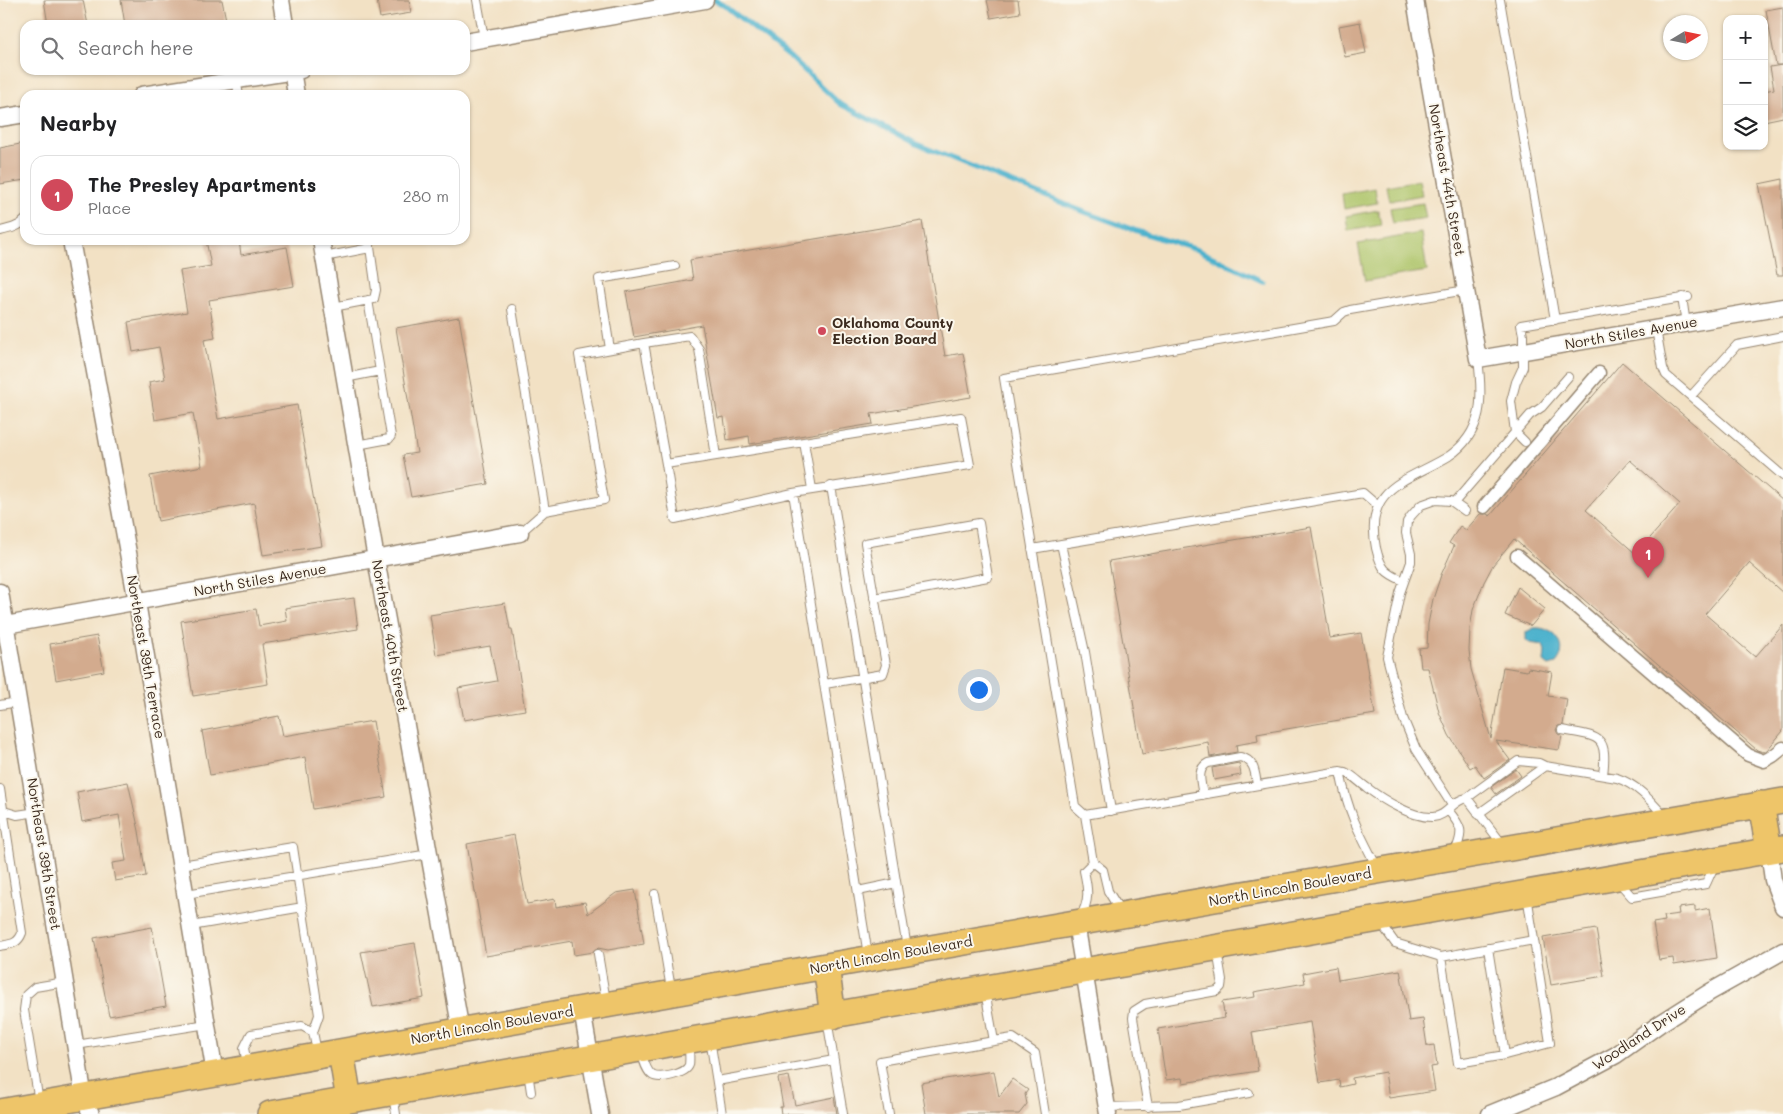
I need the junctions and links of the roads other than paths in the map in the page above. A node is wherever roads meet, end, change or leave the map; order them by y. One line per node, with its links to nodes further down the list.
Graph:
1 (281, 0): 6 (street)
2 (478, 0): 7 (lane)
3 (1415, 0): 24 (street, Northeast 44th Street)
4 (1500, 0): 29 (lane)
5 (701, 1): 7 (street)
6 (284, 20)
7 (484, 38): 8 (street)
8 (470, 41)
9 (279, 75): 11 (street)
10 (295, 75): 13 (street)
11 (238, 88): 12 (street)
12 (211, 90)
13 (296, 90)
14 (20, 115): 15 (street)
15 (0, 118)
16 (20, 225): 17 (lane)
17 (0, 231)
18 (72, 245): 65 (street, Northeast 39th Terrace)
19 (322, 245): 22 (street, Northeast 40th Street)
20 (366, 245): 22 (lane)
21 (369, 245): 25 (lane)
22 (324, 257): 26 (street, Northeast 40th Street)
23 (675, 266): 34 (lane)
24 (1466, 290): 36 (street, Northeast 44th Street); 59 (lane)
25 (368, 300): 26 (lane); 37 (lane)
26 (333, 307): 40 (street, Northeast 40th Street)
27 (1783, 307): 30 (street, North Stiles Avenue)
28 (512, 309): 55 (lane)
29 (1555, 320): 30 (lane); 35 (lane)
30 (1686, 324): 31 (street, North Stiles Avenue)
31 (1656, 329): 35 (street, North Stiles Avenue); 41 (lane)
32 (1783, 336): 41 (lane)
33 (644, 343): 34 (lane); 46 (lane); 47 (lane)
34 (610, 349): 55 (lane)
35 (1523, 352): 36 (street, North Stiles Avenue); 42 (lane)
36 (1478, 359): 53 (lane)
37 (380, 371): 40 (lane); 45 (lane)
38 (1598, 374): 54 (street)
39 (1568, 377): 42 (lane)
40 (345, 378): 45 (street, Northeast 40th Street)
41 (1690, 396): 48 (lane)
42 (1515, 432): 44 (lane); 52 (lane)
43 (804, 442): 46 (lane); 49 (lane); 50 (lane)
44 (1525, 442)
45 (357, 445): 61 (street, Northeast 40th Street)
46 (716, 456): 47 (lane)
47 (666, 464): 51 (lane)
48 (1783, 476)
49 (831, 486): 50 (lane); 67 (lane)
50 (812, 489): 51 (lane)
51 (793, 492): 68 (lane)
52 (1454, 503): 56 (lane); 62 (lane)
53 (1378, 506): 58 (lane); 62 (lane)
54 (1484, 507)
55 (545, 511): 57 (lane)
56 (1465, 512)
57 (520, 534): 61 (street, North Stiles Avenue)
58 (1061, 544): 59 (lane); 83 (lane)
59 (1032, 549): 86 (lane)
60 (1518, 556): 72 (street)
61 (376, 560): 65 (street, North Stiles Avenue); 90 (street, Northeast 40th Street)
62 (1404, 581): 81 (lane)
63 (0, 592): 66 (street, Northeast 39th Street)
64 (874, 598): 64 (lane); 67 (lane)
65 (137, 602): 66 (street, North Stiles Avenue); 93 (street, Northeast 39th Terrace)
66 (3, 625): 69 (street, Northeast 39th Street)
67 (862, 678): 68 (lane); 96 (lane)
68 (825, 684): 97 (lane)
69 (18, 702): 70 (lane); 84 (street, Northeast 39th Street)
70 (0, 705)
71 (1562, 730): 75 (lane)
72 (1783, 748)
73 (1545, 766): 75 (lane); 79 (lane); 85 (lane)
74 (1340, 771): 76 (lane); 81 (lane); 94 (lane)
75 (1602, 775): 87 (lane)
76 (1257, 786): 78 (lane); 78 (lane)
77 (0, 789): 82 (lane)
78 (1202, 795): 83 (lane)
79 (1467, 798): 81 (lane); 85 (lane)
80 (1772, 802): 87 (main road, North Lincoln Boulevard); 89 (main road)
81 (1450, 807): 91 (lane)
82 (4, 811): 84 (lane); 108 (lane)
83 (1111, 811): 86 (lane)
84 (37, 812): 118 (street, Northeast 39th Street)
85 (1478, 814): 88 (lane)
86 (1085, 815): 92 (lane)
87 (1668, 821): 88 (main road, North Lincoln Boulevard)
88 (1506, 849): 91 (main road, North Lincoln Boulevard)
89 (1776, 849): 98 (main road); 102 (street)
90 (429, 854): 95 (lane); 125 (street, Northeast 40th Street)
91 (1452, 858): 94 (main road, North Lincoln Boulevard)
92 (1092, 862): 103 (lane); 105 (lane)
93 (181, 865): 95 (lane); 99 (street, Northeast 39th Terrace)
94 (1379, 871): 103 (main road, North Lincoln Boulevard)
95 (297, 876): 99 (lane); 101 (lane)
96 (896, 883): 97 (lane); 112 (lane)
97 (858, 891): 115 (lane)
98 (1527, 893): 104 (main road); 107 (lane)
99 (186, 894): 106 (street, Northeast 39th Terrace)
100 (655, 894): 120 (lane)
101 (302, 907): 106 (lane); 126 (lane)
102 (1783, 907)
103 (1124, 915): 105 (main road, North Lincoln Boulevard)
104 (1378, 920): 109 (main road); 114 (lane)
105 (1076, 924): 112 (main road, North Lincoln Boulevard); 117 (street)
106 (191, 926): 124 (street, Northeast 39th Terrace)
107 (1534, 940): 110 (lane); 131 (lane)
108 (0, 946)
109 (1217, 948): 117 (main road); 143 (lane)
110 (1488, 948): 114 (lane); 131 (lane)
111 (1783, 951): 152 (street, Woodland Drive)
112 (908, 952): 115 (main road, North Lincoln Boulevard)
113 (598, 954): 121 (lane)
114 (1441, 957): 131 (lane)
115 (869, 959): 116 (main road, North Lincoln Boulevard)
116 (826, 966): 120 (main road, North Lincoln Boulevard); 123 (main road)
117 (1084, 971): 119 (main road); 144 (street)
118 (65, 982): 129 (street, Northeast 39th Street); 140 (lane)
119 (984, 989): 123 (main road); 128 (lane)
120 (672, 994): 121 (main road, North Lincoln Boulevard)
121 (607, 1005): 122 (main road, North Lincoln Boulevard)
122 (582, 1010): 125 (main road, North Lincoln Boulevard); 133 (street)
123 (830, 1016): 127 (main road); 134 (lane)
124 (207, 1024): 129 (lane); 136 (street, Northeast 39th Terrace)
125 (461, 1031): 130 (main road, North Lincoln Boulevard)
126 (313, 1032): 132 (lane); 135 (lane)
127 (699, 1039): 133 (main road); 137 (lane)
128 (994, 1041): 150 (lane); 151 (lane)
129 (76, 1045): 141 (street, Northeast 39th Street)
130 (342, 1052): 132 (main road, North Lincoln Boulevard); 142 (main road)
131 (1505, 1055)
132 (317, 1056): 135 (main road, North Lincoln Boulevard)
133 (590, 1058): 139 (main road); 147 (street)
134 (834, 1060): 137 (lane); 149 (lane)
135 (248, 1068): 136 (main road, North Lincoln Boulevard)
136 (216, 1074): 141 (main road, North Lincoln Boulevard)
137 (717, 1081): 148 (lane)
138 (1249, 1093): 143 (lane)
139 (395, 1103): 142 (main road)
140 (39, 1105): 141 (main road, North Lincoln Boulevard); 145 (main road, North Lincoln Boulevard)
141 (88, 1106)
142 (335, 1106): 146 (main road)
143 (1148, 1107): 144 (lane)
144 (1107, 1111)
145 (0, 1112)
146 (270, 1114)
147 (600, 1114)
148 (722, 1114)
149 (843, 1114)
150 (889, 1114)
151 (1045, 1114)
152 (1490, 1114)

